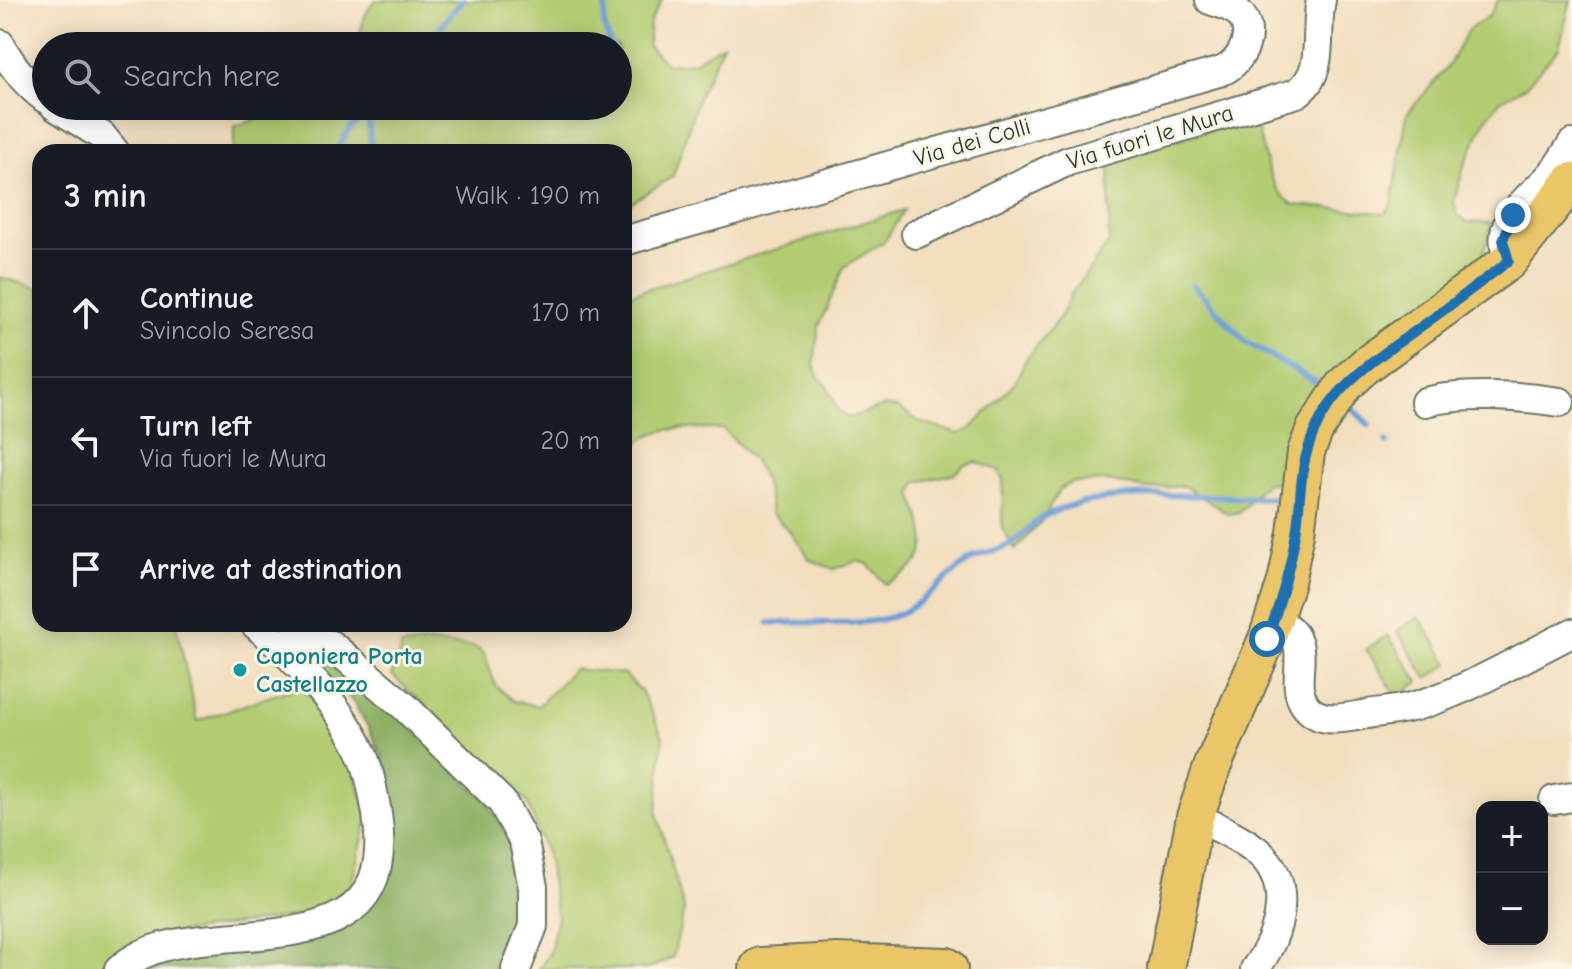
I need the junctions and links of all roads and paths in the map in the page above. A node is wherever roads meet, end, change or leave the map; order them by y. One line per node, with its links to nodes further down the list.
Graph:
1 (1210, 0): 10 (street, Via dei Colli)
2 (1321, 0): 9 (street, Via fuori le Mura)
3 (0, 44): 4 (street)
4 (32, 88)
5 (77, 120): 6 (street)
6 (108, 144)
7 (1572, 144): 11 (street)
8 (1572, 181): 11 (main road)
9 (916, 234)
10 (632, 239)
11 (1509, 261): 14 (main road)
12 (1425, 402): 13 (street)
13 (1560, 402)
14 (1274, 620): 16 (street); 18 (main road)
15 (263, 632): 17 (street)
16 (1572, 633)
17 (282, 650): 20 (street); 21 (street)
18 (1195, 817): 23 (main road); 24 (street)
19 (774, 968): 22 (highway)
20 (119, 969)
21 (516, 969)
22 (946, 969)
23 (1166, 969)
24 (1255, 969)

